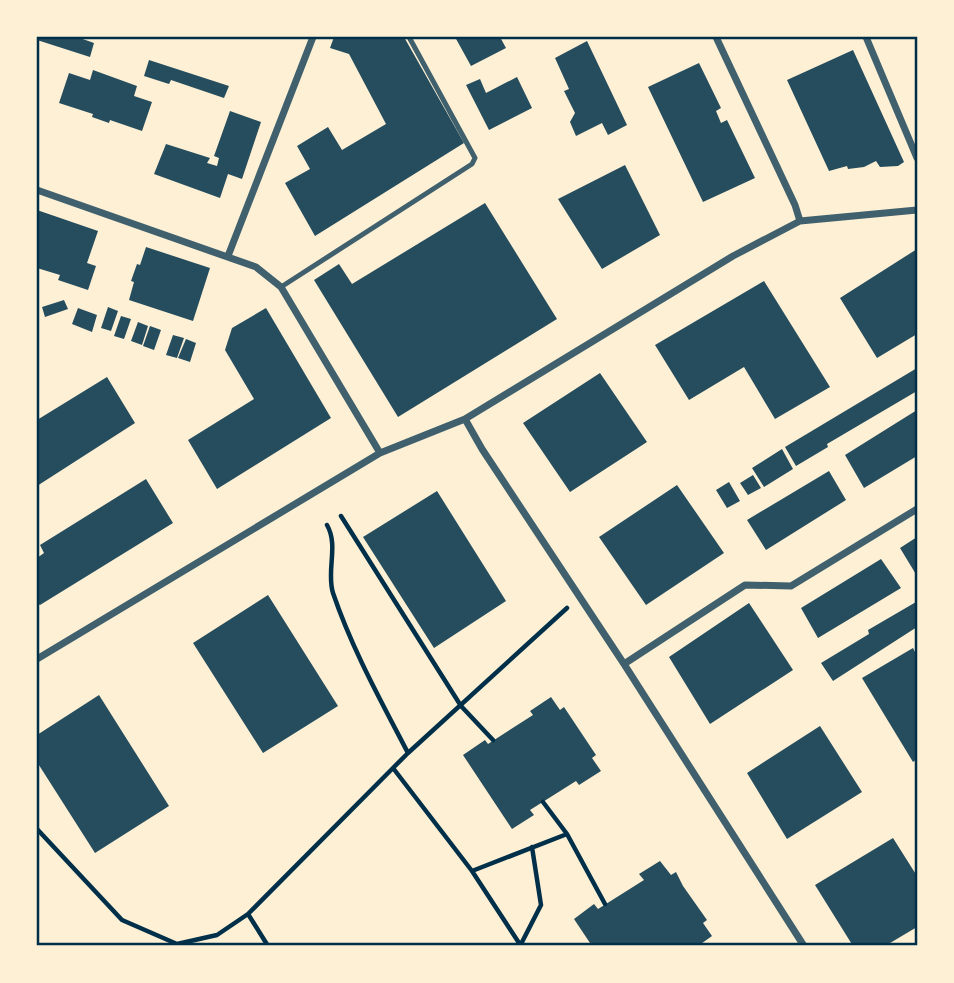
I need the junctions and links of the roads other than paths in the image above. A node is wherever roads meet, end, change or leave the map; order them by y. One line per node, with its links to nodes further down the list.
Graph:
1 (313, 37): 9 (street)
2 (409, 37): 10 (lane)
3 (716, 37): 8 (street)
4 (866, 37): 5 (street)
5 (917, 158)
6 (37, 190): 9 (street)
7 (917, 210): 8 (street)
8 (800, 221): 11 (street)
9 (228, 256): 10 (street)
10 (281, 287): 12 (street)
11 (465, 419): 12 (street); 15 (street)
12 (380, 453): 14 (street)
13 (917, 509): 15 (street)
14 (37, 659)
15 (624, 664): 16 (street)
16 (804, 946)

